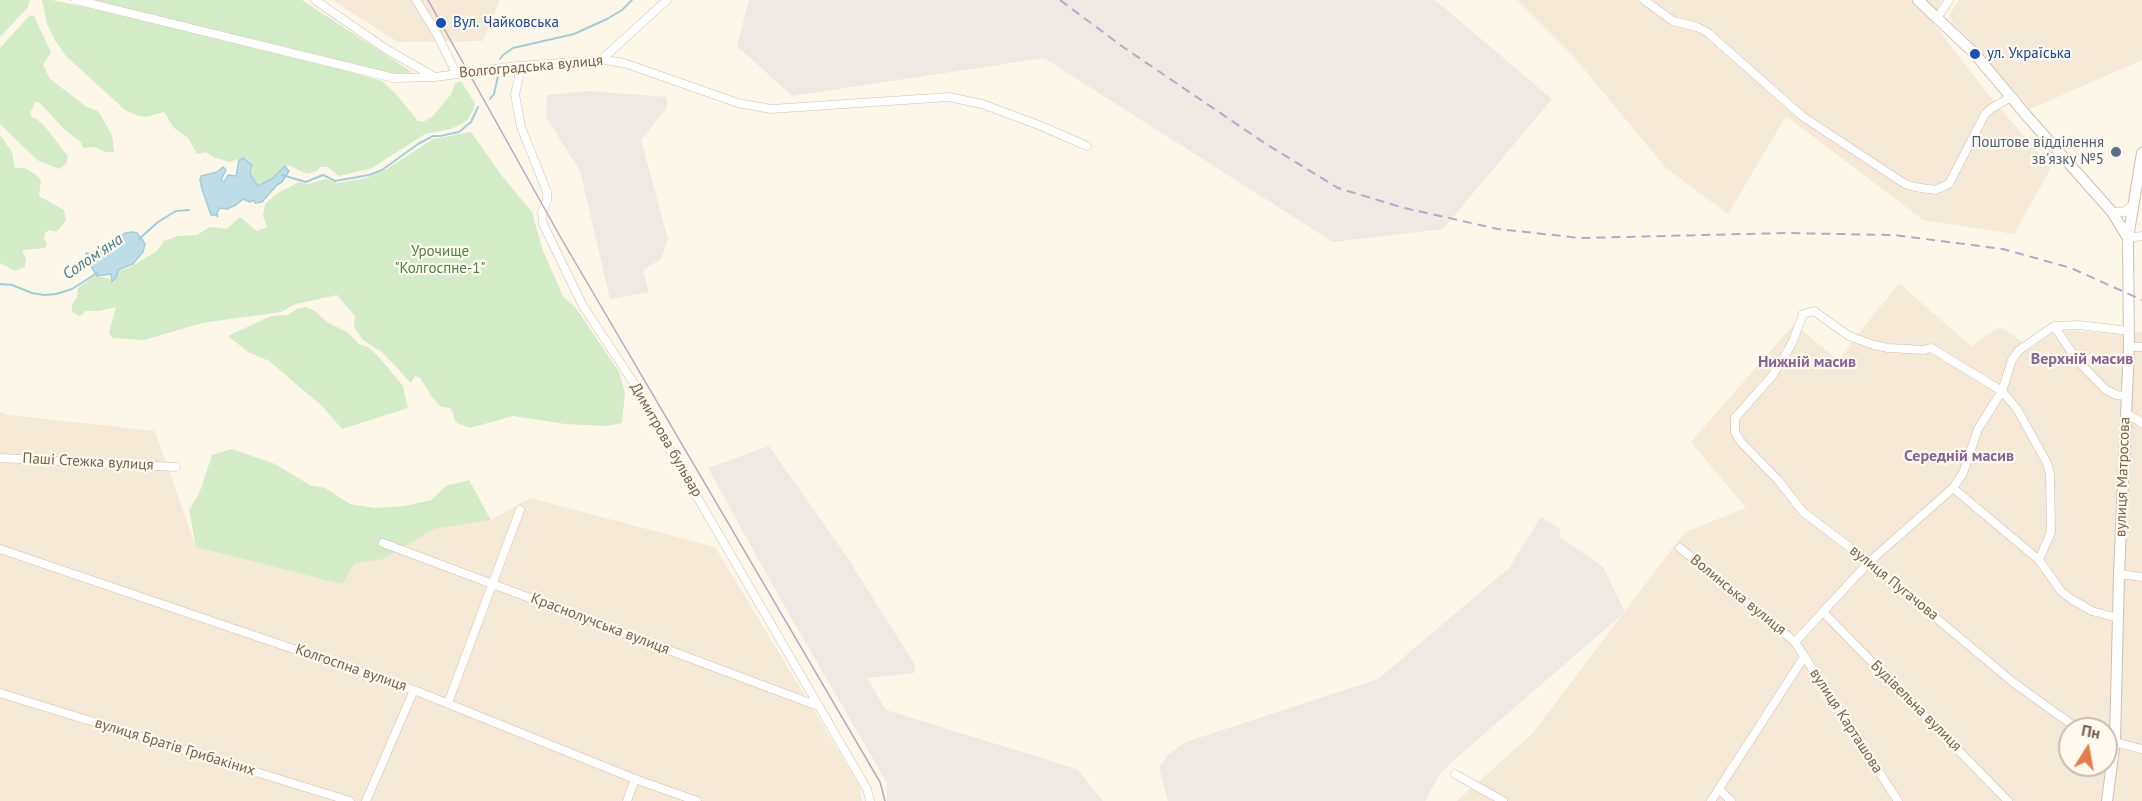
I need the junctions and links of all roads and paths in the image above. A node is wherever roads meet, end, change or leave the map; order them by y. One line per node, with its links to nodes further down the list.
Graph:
1 (76, 0): 12 (street, Волгоградська вулиця)
2 (315, 0): 12 (street)
3 (416, 0): 11 (street)
4 (667, 0): 9 (street)
5 (1644, 0): 13 (street)
6 (1918, 0): 8 (street)
7 (1949, 0): 8 (street)
8 (1937, 18): 13 (street)
9 (601, 60): 10 (street, Волгоградська вулиця); 14 (street, Волгоградська вулиця)
10 (518, 66): 11 (street, Волгоградська вулиця); 47 (street, Димитрова бульвар)
11 (456, 73): 12 (street, Волгоградська вулиця)
12 (435, 77)
13 (2011, 97): 17 (street)
14 (1087, 146)
15 (2142, 153): 16 (street, вулиця Матросова)
16 (2133, 205): 17 (street); 19 (street, вулиця Матросова)
17 (2112, 212): 19 (street)
18 (2142, 236): 19 (street)
19 (2128, 238): 21 (street, вулиця Матросова)
20 (2054, 326): 21 (street); 24 (street); 25 (street)
21 (2129, 331): 22 (street, вулиця Матросова)
22 (2129, 347): 23 (street); 25 (street, вулиця Матросова)
23 (2142, 347)
24 (2002, 391): 30 (street); 35 (street); 36 (street, вулиця Пугачова)
25 (2127, 396): 26 (street, вулиця Матросова)
26 (2126, 413): 27 (street); 37 (street, вулиця Матросова)
27 (2142, 423)
28 (0, 458): 29 (street, Паші Стежка вулиця)
29 (176, 467)
30 (1953, 488): 35 (street); 36 (street)
31 (520, 510): 39 (street)
32 (383, 543): 39 (street, Краснолучська вулиця)
33 (1680, 548): 42 (street, Волинська вулиця)
34 (0, 549): 44 (street, Колгоспна вулиця)
35 (2039, 560): 41 (street)
36 (1869, 562): 40 (street); 48 (street, вулиця Пугачова)
37 (2119, 574): 38 (street); 41 (street, вулиця Матросова)
38 (2142, 577)
39 (493, 584): 46 (street); 47 (street, Краснолучська вулиця)
40 (1823, 612): 42 (street); 65 (street, Будівельна вулиця)
41 (2118, 618): 49 (street, вулиця Матросова)
42 (1795, 642): 43 (street, вулиця Карташова)
43 (1804, 657): 55 (street); 64 (street, вулиця Карташова)
44 (414, 690): 46 (street, Колгоспна вулиця); 57 (street)
45 (0, 693): 56 (street, вулиця Братів Грибакіних)
46 (448, 703): 54 (street, Колгоспна вулиця)
47 (818, 706): 60 (street, Димитрова бульвар)
48 (2062, 717)
49 (2112, 717)
50 (2118, 742): 51 (street)
51 (2142, 749)
52 (1455, 774): 61 (street)
53 (2108, 777): 66 (street, вулиця Матросова)
54 (635, 779): 58 (street); 59 (street, Колгоспна вулиця)
55 (1719, 789): 62 (street); 63 (street)
56 (350, 801)
57 (366, 801)
58 (627, 801)
59 (698, 801)
60 (870, 801)
61 (1503, 801)
62 (1711, 801)
63 (1731, 801)
64 (1898, 801)
65 (2008, 801)
66 (2107, 801)

